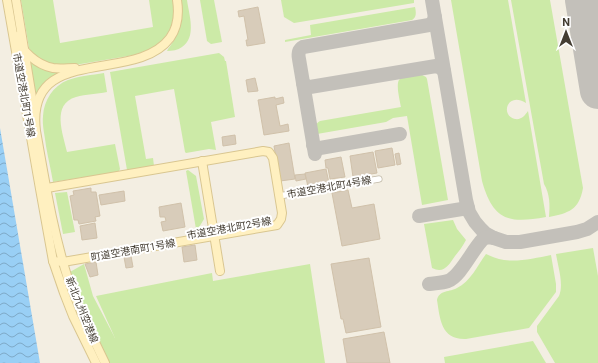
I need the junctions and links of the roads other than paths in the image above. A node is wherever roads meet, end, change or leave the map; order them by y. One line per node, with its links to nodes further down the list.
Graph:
1 (7, 0): 10 (street, 市道空港北町1号線)
2 (11, 0): 5 (street)
3 (16, 0): 5 (street)
4 (177, 0): 6 (street, 市道空港北町1号線)
5 (23, 48): 6 (street); 7 (street)
6 (86, 69): 7 (street, 市道空港北町1号線)
7 (35, 114): 10 (street, 市道空港北町1号線)
8 (202, 162): 10 (street, 市道空港北町2号線); 11 (street, 市道空港北町2号線); 12 (street)
9 (379, 179): 11 (street, 市道空港北町4号線)
10 (43, 189): 13 (street, 新北九州空港線); 14 (street, 新北九州空港線)
11 (279, 196): 12 (street, 市道空港北町2号線)
12 (214, 234): 13 (street, 市道空港北町2号線); 15 (street)
13 (62, 259): 14 (street, 市道空港北町2号線); 17 (street, 新北九州空港線)
14 (53, 261): 16 (street, 新北九州空港線)
15 (220, 271)
16 (96, 363)
17 (105, 363)

